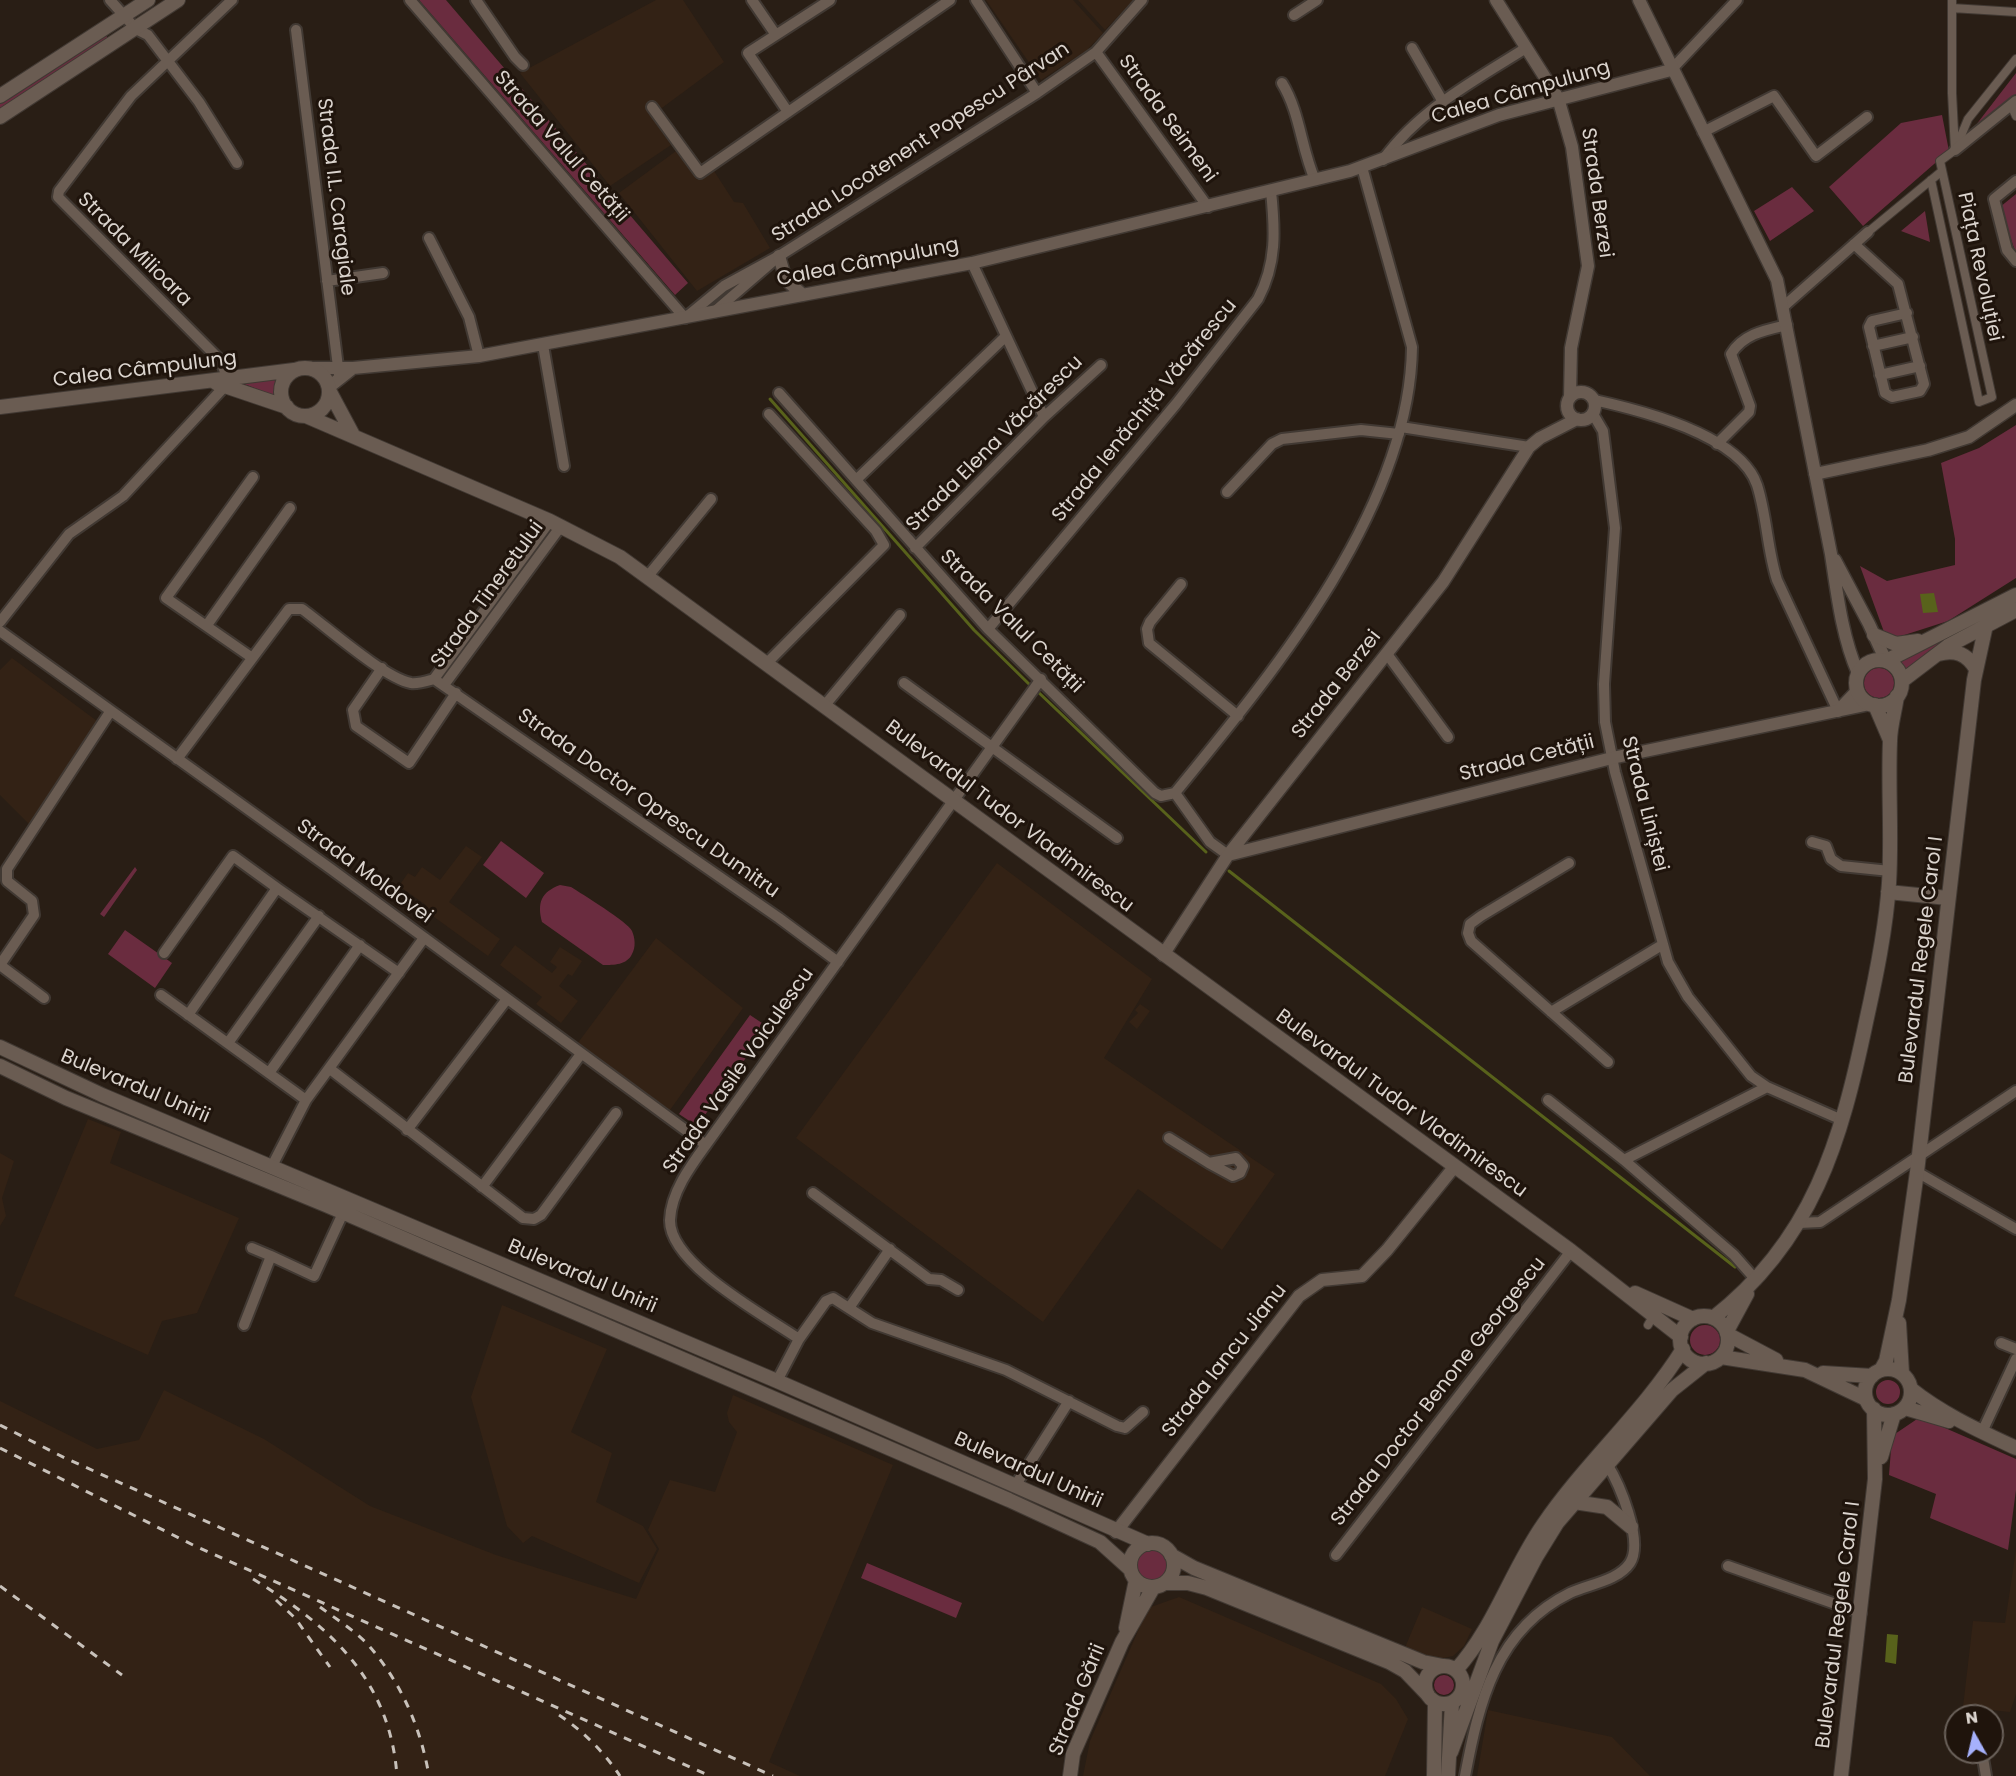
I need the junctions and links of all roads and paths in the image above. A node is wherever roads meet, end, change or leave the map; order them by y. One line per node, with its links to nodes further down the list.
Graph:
1 (110, 0): 19 (street)
2 (148, 0): 19 (main road)
3 (178, 0): 20 (main road)
4 (232, 0): 27 (street, Strada Milioara)
5 (410, 0): 64 (street, Strada Valul Cetății)
6 (476, 0): 28 (street)
7 (752, 0): 22 (street)
8 (830, 0): 22 (street)
9 (950, 0): 37 (street)
10 (976, 0): 31 (street)
11 (1142, 0): 25 (street, Strada Locotenent Popescu Pârvan)
12 (1317, 0): 18 (street)
13 (1496, 0): 24 (street, Strada Berzei)
14 (1639, 0): 29 (street)
15 (1737, 0): 29 (street)
16 (1952, 4): 17 (street); 42 (street)
17 (2016, 12)
18 (1294, 15)
19 (124, 16): 20 (street); 32 (main road)
20 (136, 29): 27 (street); 39 (main road)
21 (296, 30): 59 (street, Strada I.L. Caragiale)
22 (776, 35): 37 (street)
23 (1412, 48): 34 (street)
24 (1526, 48): 33 (street, Strada Berzei); 34 (street, Calea Câmpulung)
25 (1096, 52): 31 (street, Strada Locotenent Popescu Pârvan); 51 (street, Strada Seimeni)
26 (2016, 59): 42 (street)
27 (168, 62): 44 (street); 77 (street, Strada Milioara)
28 (523, 65)
29 (1671, 70): 33 (street, Calea Câmpulung); 41 (street)
30 (1282, 83): 47 (street)
31 (1037, 93): 55 (street, Strada Locotenent Popescu Pârvan)
32 (0, 96)
33 (1558, 98): 43 (street, Calea Câmpulung); 72 (street, Strada Berzei)
34 (1443, 102): 43 (street, Calea Câmpulung)
35 (2014, 103): 38 (street); 42 (street)
36 (652, 107): 37 (street)
37 (788, 112)
38 (2016, 116)
39 (0, 117)
40 (1867, 117): 41 (street)
41 (1703, 132): 61 (street)
42 (1955, 150): 46 (street, Piața Revoluției)
43 (1383, 160): 45 (street, Calea Câmpulung)
44 (237, 163)
45 (1362, 167): 47 (street, Calea Câmpulung); 88 (street)
46 (1942, 171): 48 (street); 48 (street, Piața Revoluției)
47 (1315, 180): 50 (street, Calea Câmpulung)
48 (1930, 180): 52 (street)
49 (2016, 181): 56 (street)
50 (1271, 191): 51 (street, Calea Câmpulung); 111 (street, Strada Ienăchiță Văcărescu)
51 (1208, 207): 57 (street, Calea Câmpulung)
52 (1868, 232): 54 (street)
53 (429, 238): 70 (street)
54 (1854, 244): 61 (street); 63 (street)
55 (779, 256): 60 (street); 62 (street, Strada Locotenent Popescu Pârvan); 64 (street)
56 (2016, 261)
57 (972, 263): 60 (street, Calea Câmpulung); 66 (street)
58 (382, 273): 59 (street)
59 (327, 281): 76 (street, Strada I.L. Caragiale)
60 (803, 295): 62 (street, Calea Câmpulung)
61 (1783, 307): 65 (street)
62 (714, 312): 64 (street, Calea Câmpulung)
63 (1907, 313): 67 (street); 69 (street)
64 (685, 318): 68 (street, Calea Câmpulung)
65 (1786, 325): 91 (street); 94 (street)
66 (1005, 337): 86 (street); 96 (street)
67 (1913, 337): 69 (street); 73 (street)
68 (543, 345): 70 (street, Calea Câmpulung); 93 (street)
69 (1873, 346): 75 (street)
70 (479, 356): 76 (street, Calea Câmpulung)
71 (1101, 365): 86 (street, Strada Elena Văcărescu)
72 (1572, 366): 79 (street, Strada Berzei); 80 (street)
73 (1920, 366): 75 (street); 75 (street)
74 (294, 370): 76 (main road); 77 (main road, Calea Câmpulung); 83 (main road)
75 (1880, 375)
76 (334, 381): 85 (main road); 89 (main road)
77 (222, 383): 82 (main road, Calea Câmpulung); 83 (main road); 108 (street)
78 (779, 393): 96 (street, Strada Valul Cetății)
79 (1569, 403): 80 (street); 87 (street); 90 (street, Strada Berzei)
80 (1592, 405): 87 (street); 91 (street); 138 (street, Strada Liniștei)
81 (2016, 405): 94 (street)
82 (0, 407)
83 (287, 407): 85 (main road)
84 (770, 414): 119 (street)
85 (306, 416): 89 (main road, Bulevardul Tudor Vladimirescu)
86 (1044, 417): 101 (street, Strada Elena Văcărescu)
87 (1577, 419): 90 (street, Strada Berzei)
88 (1400, 430): 92 (street); 97 (street); 134 (street)
89 (353, 435): 100 (main road, Bulevardul Tudor Vladimirescu)
90 (1540, 438): 92 (street, Strada Berzei)
91 (1717, 444): 132 (street)
92 (1529, 447): 115 (street, Strada Berzei)
93 (564, 466)
94 (1815, 474): 102 (street)
95 (253, 477): 109 (street)
96 (856, 480): 101 (street, Strada Valul Cetății)
97 (1227, 492)
98 (711, 499): 103 (street)
99 (290, 508): 109 (street)
100 (556, 523): 103 (main road, Bulevardul Tudor Vladimirescu); 125 (street, Strada Tineretului)
101 (915, 548): 111 (street, Strada Valul Cetății)
102 (1831, 554): 113 (street); 122 (street)
103 (648, 576): 119 (main road, Bulevardul Tudor Vladimirescu)
104 (1181, 584): 134 (street)
105 (2016, 595): 114 (main road)
106 (2016, 610): 110 (main road)
107 (900, 615): 130 (street)
108 (0, 622)
109 (207, 625): 116 (street)
110 (1986, 625): 117 (main road); 121 (main road, Bulevardul Regele Carol I)
111 (988, 629): 123 (street, Strada Valul Cetății)
112 (0, 631): 133 (street, Strada Moldovei)
113 (1874, 635): 114 (main road); 118 (street)
114 (1935, 637): 118 (main road)
115 (1387, 654): 135 (street); 144 (street, Strada Berzei)
116 (251, 657): 120 (street, Strada Tineretului); 139 (street, Strada Tineretului)
117 (1931, 657): 121 (main road); 124 (main road)
118 (1886, 661): 122 (main road); 124 (main road)
119 (766, 663): 130 (main road, Bulevardul Tudor Vladimirescu)
120 (382, 668): 125 (street, Strada Tineretului); 128 (street, Strada Tineretului)
121 (1976, 669): 149 (main road, Bulevardul Regele Carol I)
122 (1858, 673): 127 (main road)
123 (1041, 679): 137 (street, Strada Vasile Voiculescu); 140 (street, Strada Valul Cetății)
124 (1902, 681): 129 (main road)
125 (439, 682): 128 (street, Strada Doctor Oprescu Dumitru)
126 (904, 683): 137 (street)
127 (1857, 691): 131 (main road); 132 (street)
128 (456, 693): 156 (street, Strada Doctor Oprescu Dumitru)
129 (1897, 696): 131 (main road); 136 (main road)
130 (825, 705): 141 (main road, Bulevardul Tudor Vladimirescu)
131 (1873, 705): 132 (street, Strada Cetății); 136 (main road)
132 (1838, 711): 138 (street, Strada Cetății)
133 (110, 712): 139 (street, Strada Moldovei); 157 (street)
134 (1238, 716): 140 (street)
135 (1448, 737)
136 (1890, 740): 146 (main road)
137 (993, 747): 141 (street, Strada Vasile Voiculescu); 142 (street)
138 (1612, 758): 144 (street, Strada Cetății); 153 (street, Strada Liniștei)
139 (177, 759): 151 (street, Strada Moldovei)
140 (1175, 793): 144 (street)
141 (954, 801): 155 (main road, Bulevardul Tudor Vladimirescu); 156 (street, Strada Vasile Voiculescu)
142 (1118, 838)
143 (1812, 842): 146 (street)
144 (1228, 855): 155 (street, Strada Berzei)
145 (1569, 863): 162 (street)
146 (1890, 871): 148 (main road)
147 (277, 888): 150 (street); 154 (street); 163 (street)
148 (1888, 892): 149 (main road); 180 (main road)
149 (1948, 898): 186 (main road, Bulevardul Regele Carol I)
150 (319, 916): 152 (street); 164 (street)
151 (424, 938): 158 (street); 161 (street, Strada Moldovei)
152 (360, 945): 158 (street); 170 (street)
153 (1662, 945): 162 (street); 172 (street, Strada Liniștei)
154 (164, 953)
155 (1163, 955): 188 (main road, Bulevardul Tudor Vladimirescu)
156 (838, 962): 183 (street, Strada Vasile Voiculescu)
157 (0, 965): 160 (street)
158 (399, 973): 169 (street)
159 (161, 995): 163 (street)
160 (44, 999)
161 (507, 999): 166 (street, Strada Moldovei); 181 (street)
162 (1551, 1012): 167 (street)
163 (188, 1015): 164 (street)
164 (228, 1043): 170 (street)
165 (0, 1047): 171 (main road, Bulevardul Unirii)
166 (581, 1054): 183 (street, Strada Moldovei); 190 (street)
167 (1608, 1062)
168 (0, 1066): 173 (main road, Bulevardul Unirii)
169 (330, 1069): 176 (street); 181 (street)
170 (269, 1073): 176 (street)
171 (57, 1075): 173 (main road); 175 (main road, Bulevardul Unirii)
172 (1767, 1087): 180 (street, Strada Liniștei); 184 (street)
173 (50, 1090): 178 (main road, Bulevardul Unirii)
174 (2016, 1091): 186 (street)
175 (102, 1095): 178 (main road); 187 (main road, Bulevardul Unirii)
176 (306, 1100): 187 (street)
177 (1548, 1100): 184 (street)
178 (97, 1111): 189 (main road, Bulevardul Unirii)
179 (616, 1113): 190 (street)
180 (1842, 1120): 194 (main road)
181 (407, 1130): 190 (street)
182 (1169, 1138): 185 (street)
183 (706, 1145): 209 (street, Strada Vasile Voiculescu)
184 (1624, 1160): 200 (street)
185 (1209, 1163)
186 (1918, 1165): 194 (street); 195 (street); 202 (main road, Bulevardul Regele Carol I)
187 (272, 1166): 189 (main road); 192 (main road, Bulevardul Unirii)
188 (1455, 1166): 198 (main road, Bulevardul Tudor Vladimirescu); 238 (street, Strada Iancu Jianu)
189 (266, 1180): 193 (main road, Bulevardul Unirii)
190 (482, 1187)
191 (813, 1193): 197 (street)
192 (350, 1199): 193 (main road); 221 (main road, Bulevardul Unirii)
193 (343, 1213): 199 (street); 223 (main road, Bulevardul Unirii)
194 (1799, 1223): 200 (main road)
195 (2016, 1228)
196 (252, 1248): 199 (street)
197 (890, 1249): 201 (street); 203 (street)
198 (1571, 1251): 204 (main road, Bulevardul Tudor Vladimirescu); 241 (street, Strada Doctor Benone Georgescu)
199 (271, 1256): 207 (street)
200 (1755, 1281): 205 (main road); 208 (main road)
201 (958, 1290)
202 (1899, 1300): 218 (main road, Bulevardul Regele Carol I); 219 (main road, Bulevardul Regele Carol I)
203 (849, 1308): 209 (street); 224 (street)
204 (1656, 1311): 206 (main road, Bulevardul Tudor Vladimirescu); 210 (main road, Bulevardul Tudor Vladimirescu)
205 (1713, 1317): 206 (main road); 208 (main road)
206 (1693, 1319): 210 (main road)
207 (244, 1325)
208 (1727, 1333): 213 (main road); 216 (main road)
209 (799, 1339): 221 (street)
210 (1682, 1343): 215 (main road); 217 (main road)
211 (2001, 1343): 212 (street)
212 (2016, 1349)
213 (1721, 1357): 215 (main road); 216 (main road)
214 (2016, 1359): 228 (street)
215 (1706, 1363): 220 (main road)
216 (1798, 1369): 218 (main road); 225 (main road)
217 (1670, 1370): 220 (street); 248 (main road)
218 (1876, 1373): 219 (main road); 225 (main road)
219 (1902, 1373): 222 (main road)
220 (1683, 1380): 232 (main road)
221 (777, 1381): 223 (main road); 229 (main road, Bulevardul Unirii)
222 (1911, 1389): 226 (main road); 228 (main road)
223 (771, 1395): 231 (main road, Bulevardul Unirii)
224 (1069, 1401): 227 (street); 234 (street)
225 (1870, 1404): 226 (main road); 233 (main road, Bulevardul Regele Carol I)
226 (1899, 1411): 228 (main road); 233 (main road, Bulevardul Regele Carol I)
227 (1143, 1412)
228 (1979, 1431): 230 (main road)
229 (910, 1440): 231 (main road); 234 (main road, Bulevardul Unirii)
230 (2016, 1448)
231 (904, 1454): 235 (main road, Bulevardul Unirii)
232 (1607, 1464): 236 (main road); 237 (street)
233 (1875, 1479): 245 (main road, Bulevardul Regele Carol I)
234 (1015, 1486): 235 (main road); 238 (main road, Bulevardul Unirii)
235 (1009, 1500): 243 (main road, Bulevardul Unirii)
236 (1574, 1502): 237 (main road); 247 (main road)
237 (1630, 1527): 256 (street)
238 (1116, 1532): 239 (main road, Bulevardul Unirii)
239 (1148, 1544): 240 (main road); 243 (main road)
240 (1172, 1555): 244 (main road); 248 (main road)
241 (1336, 1555)
242 (1728, 1566): 245 (street)
243 (1133, 1575): 244 (main road); 246 (main road, Strada Gării)
244 (1159, 1585): 246 (main road, Strada Gării); 250 (main road)
245 (1861, 1613): 257 (main road, Bulevardul Regele Carol I)
246 (1124, 1639): 253 (main road, Strada Gării)
247 (1492, 1641): 249 (main road); 252 (main road)
248 (1449, 1668): 249 (main road); 250 (main road)
249 (1464, 1684): 251 (main road)
250 (1431, 1699): 251 (main road); 254 (main road)
251 (1452, 1703): 252 (main road)
252 (1451, 1752): 255 (main road)
253 (1070, 1776)
254 (1434, 1776)
255 (1448, 1776)
256 (1465, 1776)
257 (1841, 1776)

